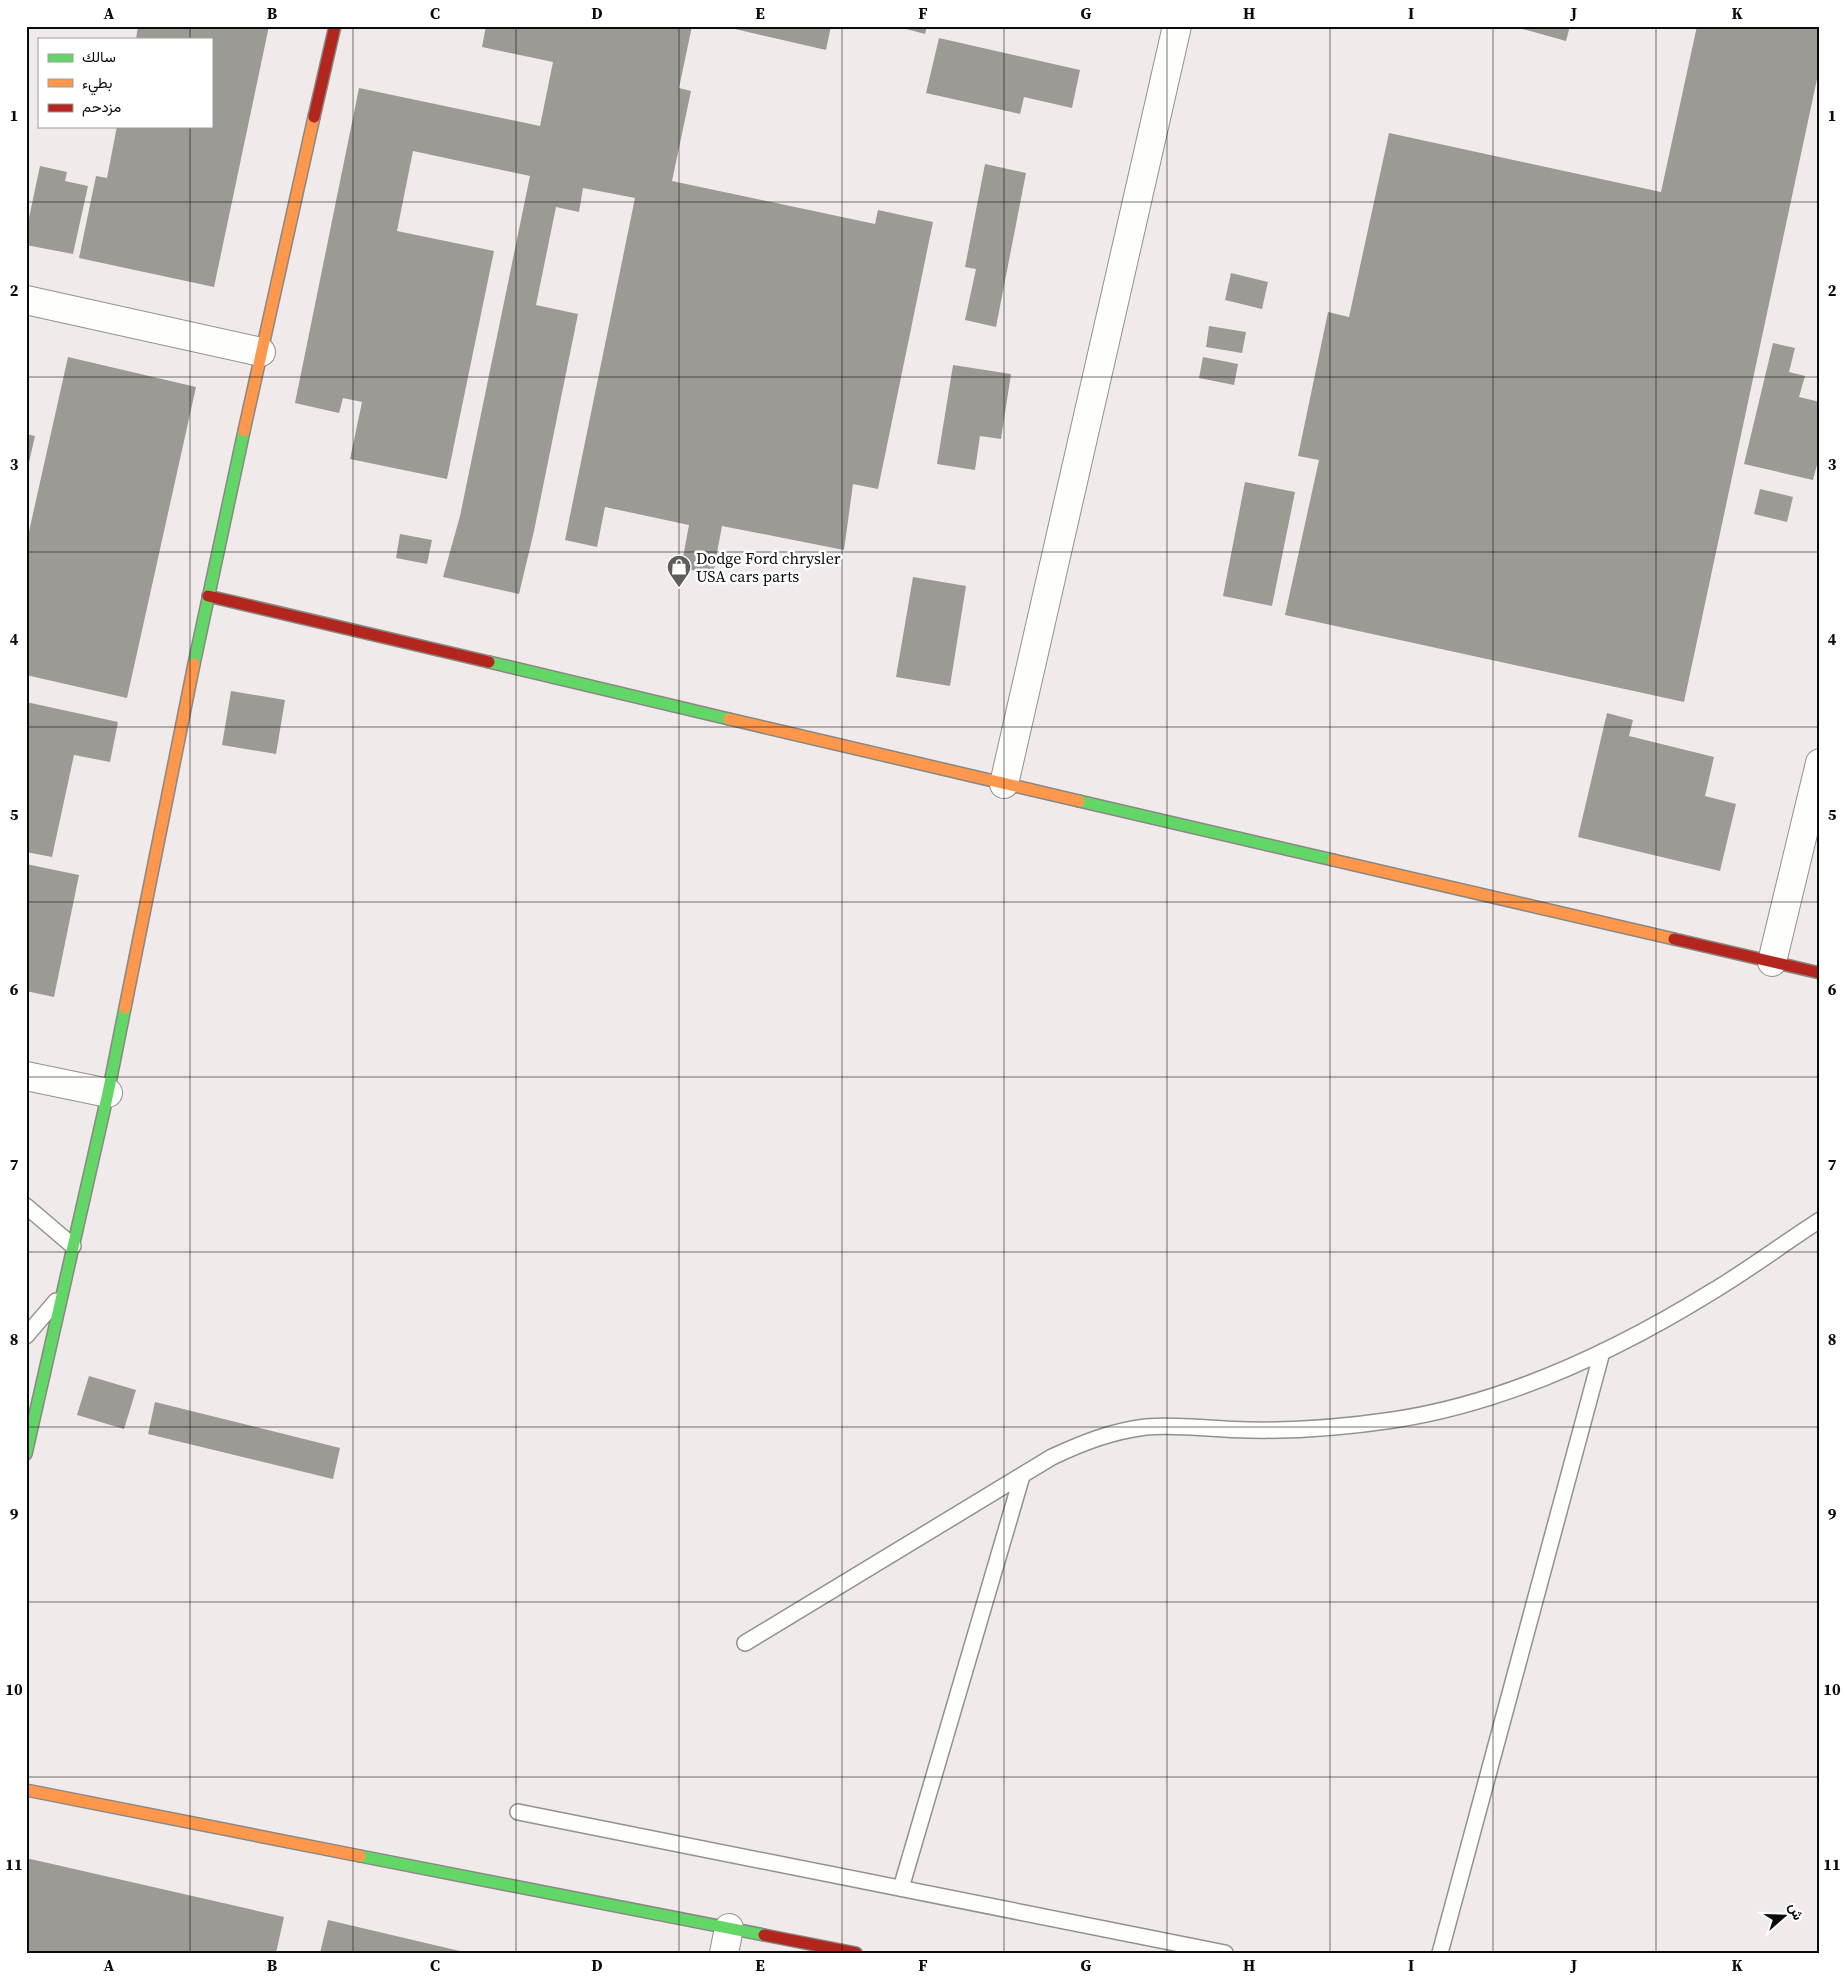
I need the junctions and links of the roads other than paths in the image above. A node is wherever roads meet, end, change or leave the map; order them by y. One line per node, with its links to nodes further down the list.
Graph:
1 (335, 26): 4 (street)
2 (1177, 26): 7 (street)
3 (26, 300): 4 (street)
4 (261, 352): 5 (street)
5 (208, 596): 7 (street); 11 (street)
6 (1820, 763): 8 (street)
7 (1004, 784): 8 (street)
8 (1772, 962): 9 (street)
9 (1820, 973)
10 (26, 1076): 11 (street)
11 (108, 1093): 14 (street)
12 (26, 1206): 14 (lane)
13 (1820, 1220): 17 (lane)
14 (73, 1246): 15 (street)
15 (62, 1294): 16 (lane); 18 (street)
16 (26, 1336)
17 (1602, 1352): 19 (lane); 27 (lane)
18 (26, 1454)
19 (1022, 1476): 20 (lane); 23 (lane)
20 (745, 1643)
21 (26, 1790): 24 (street)
22 (518, 1812): 23 (lane)
23 (901, 1888): 26 (lane)
24 (726, 1940): 25 (street)
25 (856, 1953)
26 (1225, 1953)
27 (1440, 1953)

